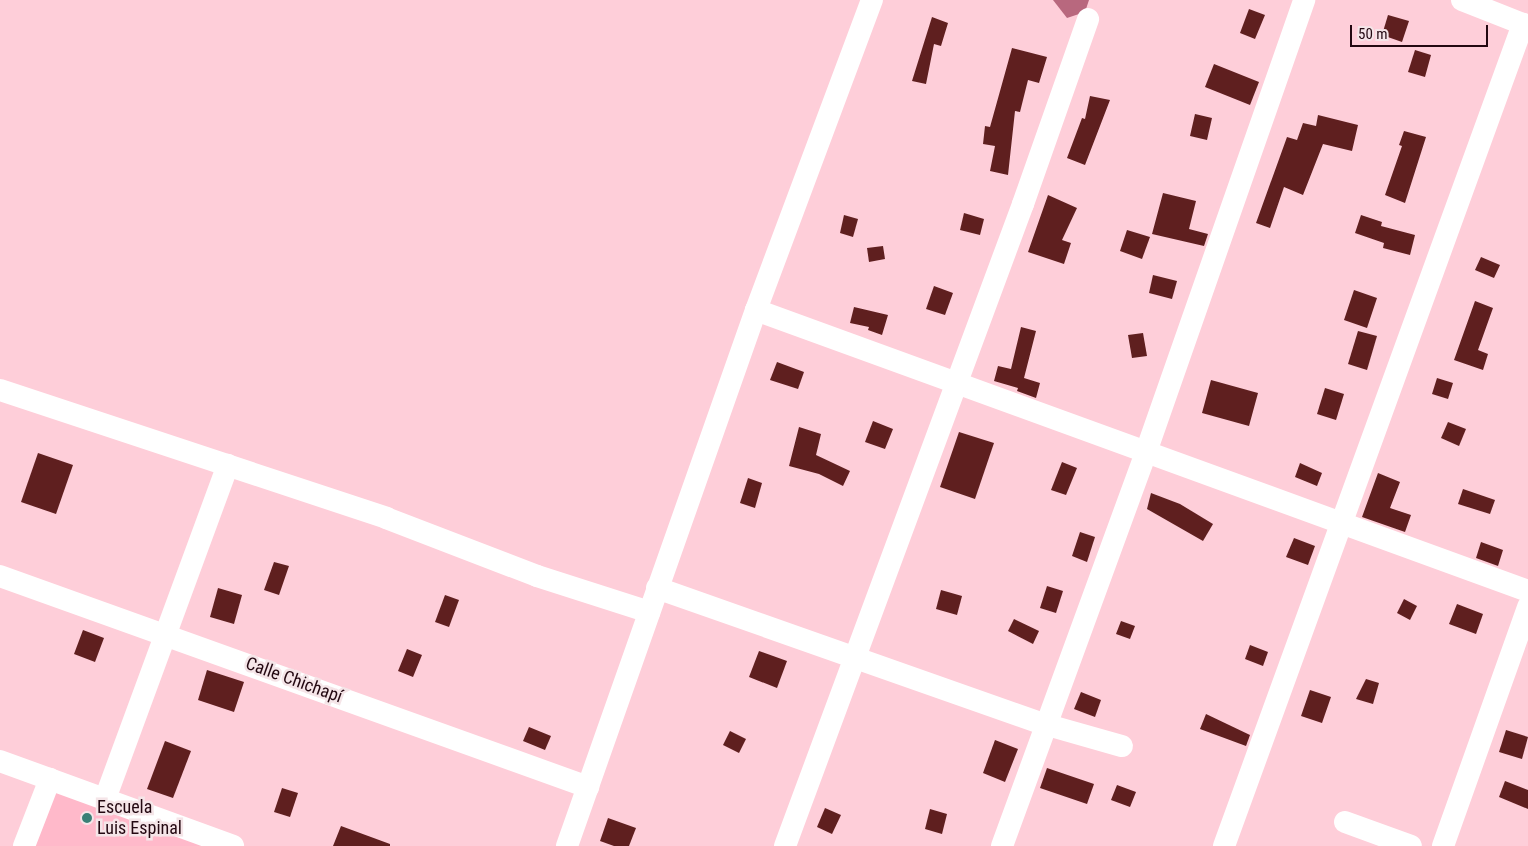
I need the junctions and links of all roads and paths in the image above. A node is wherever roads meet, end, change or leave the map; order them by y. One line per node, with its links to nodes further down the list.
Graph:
1 (872, 0): 6 (street)
2 (1304, 0): 9 (street)
3 (1462, 0): 5 (street)
4 (1088, 19): 7 (street)
5 (1525, 25): 11 (street)
6 (756, 310): 7 (street); 13 (street)
7 (957, 382): 9 (street); 18 (street)
8 (0, 390): 10 (street)
9 (1146, 452): 11 (street); 19 (street)
10 (228, 465): 16 (street); 17 (street)
11 (1343, 523): 14 (street); 31 (street)
12 (0, 576): 17 (street, Calle Chichapí)
13 (657, 588): 16 (street); 18 (street)
14 (1528, 591)
15 (1528, 606): 33 (street)
16 (649, 612): 23 (street)
17 (166, 634): 23 (street, Calle Chichapí); 24 (street)
18 (856, 656): 19 (street); 29 (street)
19 (1044, 724): 20 (street); 30 (street)
20 (1122, 746)
21 (0, 761): 22 (street)
22 (50, 779): 24 (street); 26 (street)
23 (588, 787): 28 (street)
24 (105, 799): 27 (street)
25 (1345, 822): 32 (street)
26 (24, 846)
27 (233, 846)
28 (567, 846)
29 (785, 846)
30 (1002, 846)
31 (1224, 846)
32 (1411, 846)
33 (1443, 846)

